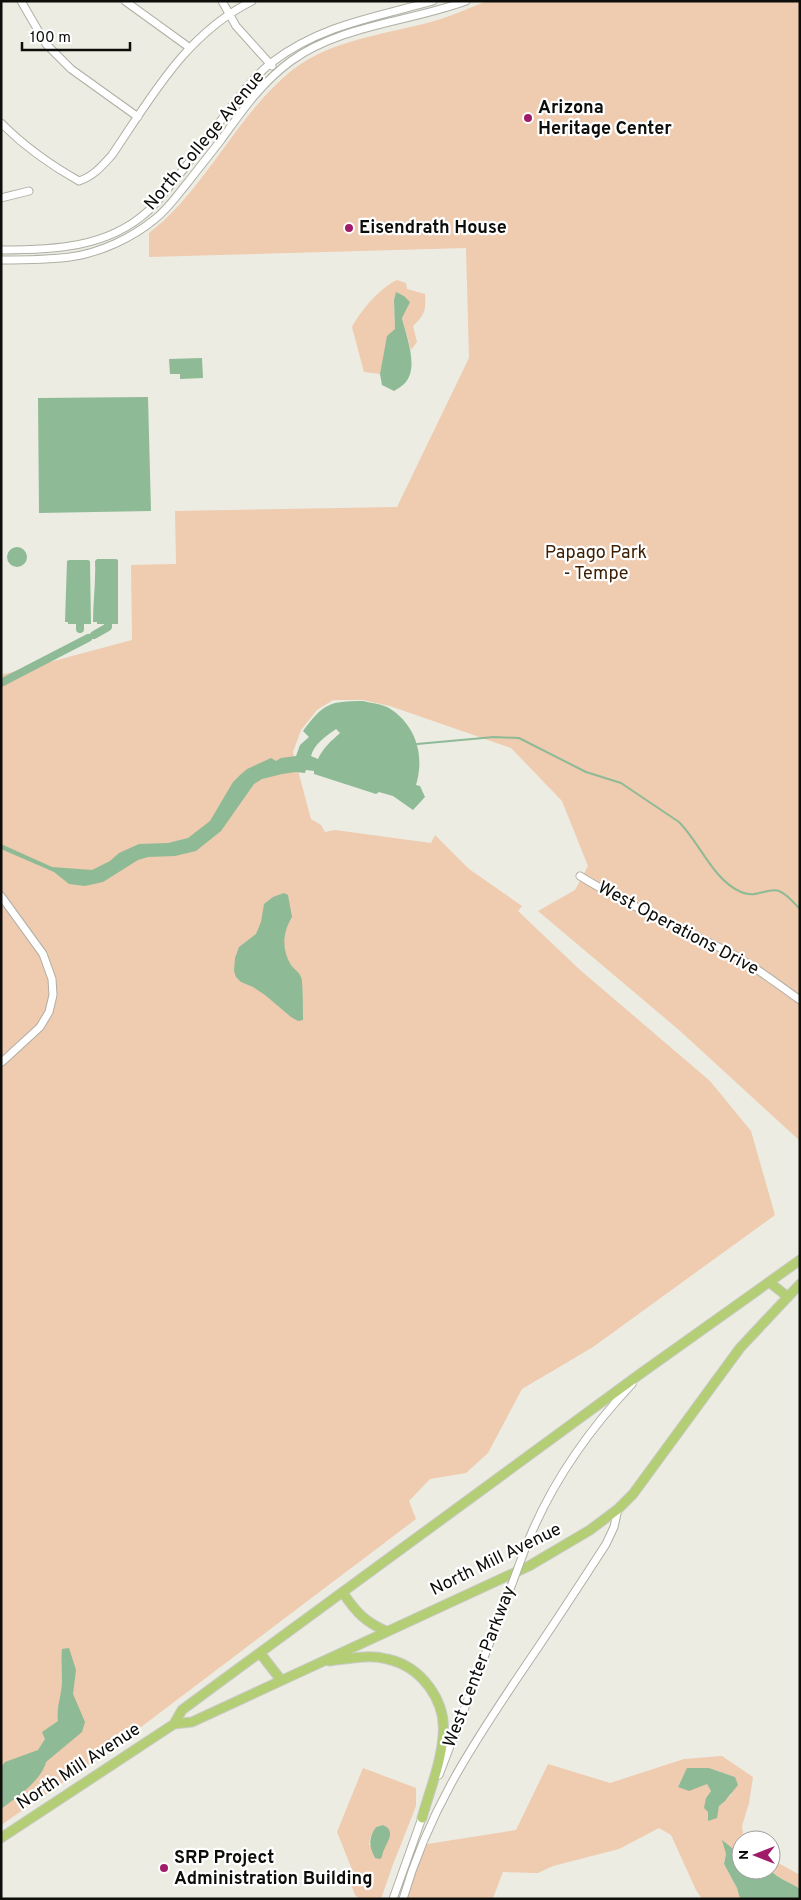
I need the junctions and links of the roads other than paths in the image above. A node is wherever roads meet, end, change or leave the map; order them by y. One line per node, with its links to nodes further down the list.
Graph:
1 (22, 1): 11 (street)
2 (125, 1): 8 (street)
3 (222, 1): 7 (street)
4 (252, 1): 7 (street)
5 (433, 1): 9 (street, North College Avenue)
6 (466, 1): 10 (street, North College Avenue)
7 (230, 15): 8 (street); 9 (street)
8 (190, 48): 11 (street)
9 (270, 64): 10 (street); 15 (street, North College Avenue)
10 (277, 72): 16 (street, North College Avenue)
11 (138, 117): 12 (street)
12 (1, 123)
13 (29, 191): 14 (street)
14 (1, 198)
15 (1, 250)
16 (1, 260)
17 (580, 876): 19 (street, West Operations Drive)
18 (1, 896): 20 (street)
19 (800, 1000)
20 (2, 1062)
21 (800, 1260): 22 (main road, North Mill Avenue)
22 (769, 1282): 24 (main road); 25 (main road, North Mill Avenue)
23 (800, 1284): 24 (main road, North Mill Avenue)
24 (788, 1297): 26 (main road, North Mill Avenue)
25 (640, 1374): 27 (main road, North Mill Avenue); 33 (street, West Center Parkway, bridge)
26 (618, 1509): 28 (main road, North Mill Avenue); 36 (street, West Center Parkway)
27 (343, 1593): 28 (main road); 29 (main road, North Mill Avenue)
28 (386, 1631): 30 (main road, North Mill Avenue)
29 (260, 1653): 31 (main road); 32 (main road, North Mill Avenue)
30 (319, 1663): 31 (main road, North Mill Avenue); 33 (main road)
31 (280, 1680): 32 (main road, North Mill Avenue)
32 (174, 1724): 34 (main road, North Mill Avenue)
33 (422, 1818): 35 (street, West Center Parkway)
34 (1, 1838)
35 (392, 1899)
36 (403, 1899)

